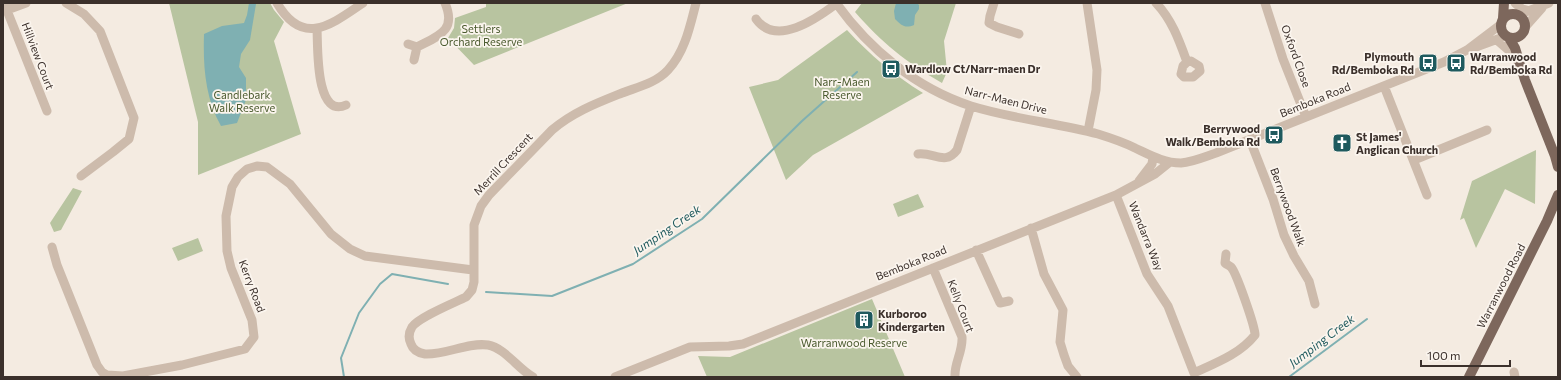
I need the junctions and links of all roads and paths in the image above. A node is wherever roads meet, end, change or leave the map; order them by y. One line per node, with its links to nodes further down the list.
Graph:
1 (26, 3): 16 (street)
2 (66, 3): 46 (street)
3 (277, 3): 22 (street)
4 (363, 3): 22 (street)
5 (445, 3): 27 (street)
6 (696, 3): 57 (street, Merrill Crescent)
7 (836, 3): 19 (street); 34 (street, Narr-Maen Drive)
8 (994, 3): 23 (street)
9 (1087, 3): 38 (street)
10 (1156, 3): 30 (street)
11 (1265, 3): 36 (street, Oxford Close)
12 (1504, 3): 20 (main road)
13 (1510, 3): 18 (main road)
14 (1515, 3): 17 (street)
15 (1548, 3): 17 (street); 21 (street)
16 (6, 7): 35 (street, Hillview Court)
17 (1530, 11): 18 (street)
18 (1518, 14): 20 (main road); 21 (main road)
19 (756, 19)
20 (1502, 21): 25 (main road); 28 (street, Bemboka Road)
21 (1526, 26): 24 (main road)
22 (317, 29): 33 (street)
23 (1019, 34)
24 (1521, 36): 25 (main road); 31 (main road)
25 (1504, 38): 28 (street, Bemboka Road); 31 (main road)
26 (408, 44): 27 (street)
27 (417, 47): 29 (street)
28 (1467, 50): 32 (street, Bemboka Road)
29 (414, 60)
30 (1187, 62)
31 (1521, 67): 40 (main road)
32 (1384, 86): 36 (street, Bemboka Road); 43 (street)
33 (346, 105)
34 (971, 106): 38 (street, Narr-Maen Drive); 41 (street)
35 (47, 111)
36 (1306, 117): 39 (street, Bemboka Road)
37 (1487, 130): 43 (street)
38 (1088, 131): 42 (street, Narr-Maen Drive)
39 (1250, 140): 44 (street, Bemboka Road); 59 (street, Berrywood Walk)
40 (1556, 150): 45 (main road)
41 (918, 154)
42 (1153, 157): 44 (street, Bemboka Road); 47 (street, Bemboka Road)
43 (1414, 160): 49 (street)
44 (1170, 162): 47 (street, Bemboka Road)
45 (1558, 167)
46 (81, 176)
47 (1137, 184): 48 (street, Bemboka Road)
48 (1116, 195): 52 (street, Bemboka Road); 60 (street, Wandarra Way)
49 (1427, 195)
50 (1558, 195): 51 (main road, Warranwood Road)
51 (1556, 206): 65 (main road, Warranwood Road)
52 (1031, 228): 54 (street, Bemboka Road); 64 (street)
53 (52, 247): 57 (street, Kerry Road)
54 (976, 250): 56 (street, Bemboka Road); 58 (street)
55 (1226, 254): 60 (street, Wandarra Way)
56 (933, 268): 62 (street, Bemboka Road); 63 (street, Kelly Court)
57 (473, 270): 61 (street, Merrill Crescent)
58 (1009, 301)
59 (1315, 304)
60 (1190, 375)
61 (533, 377)
62 (615, 377)
63 (954, 377)
64 (1077, 377)
65 (1469, 377)

